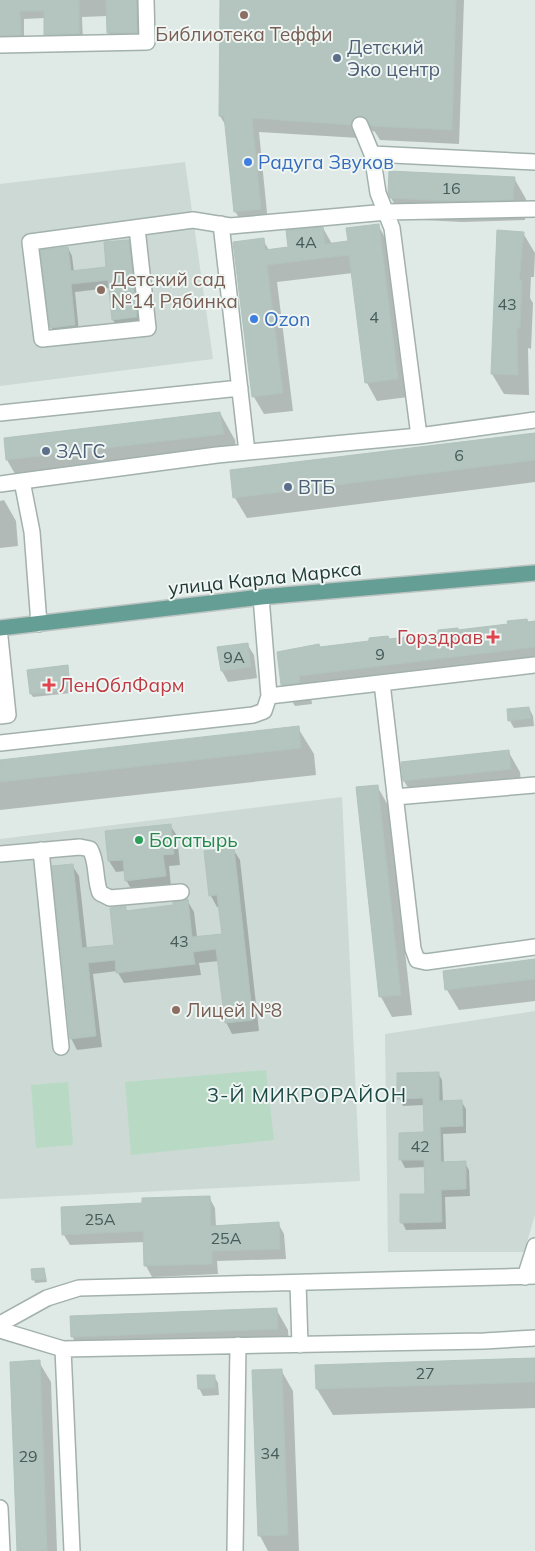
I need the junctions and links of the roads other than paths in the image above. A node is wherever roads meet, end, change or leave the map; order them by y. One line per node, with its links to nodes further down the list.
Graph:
1 (146, 0): 2 (lane)
2 (0, 44)
3 (360, 125): 4 (lane)
4 (372, 154): 5 (lane); 7 (lane)
5 (535, 162)
6 (535, 209): 7 (lane)
7 (387, 212): 8 (lane); 13 (lane)
8 (221, 224): 9 (lane); 10 (lane)
9 (137, 228): 9 (lane)
10 (240, 388): 11 (lane); 14 (lane)
11 (0, 413)
12 (535, 420): 13 (lane)
13 (419, 436): 14 (lane)
14 (248, 452): 15 (lane)
15 (22, 481): 16 (lane); 19 (lane)
16 (0, 484)
17 (535, 573): 18 (main road, улица Карла Маркса)
18 (261, 597): 19 (main road, улица Карла Маркса); 24 (lane)
19 (39, 624): 20 (main road, улица Карла Маркса)
20 (0, 628)
21 (0, 637): 25 (lane)
22 (535, 665): 23 (lane)
23 (382, 683): 24 (lane); 28 (lane)
24 (269, 696): 26 (lane)
25 (0, 716)
26 (0, 743)
27 (535, 785): 28 (lane)
28 (395, 797): 32 (lane)
29 (41, 850): 30 (lane); 31 (lane); 33 (lane)
30 (0, 854)
31 (181, 892)
32 (535, 947)
33 (61, 1047)
34 (535, 1246): 35 (lane)
35 (530, 1276): 36 (lane)
36 (298, 1283): 37 (lane); 41 (lane)
37 (0, 1324)
38 (0, 1330): 42 (lane)
39 (535, 1338): 41 (lane)
40 (238, 1345): 41 (lane); 42 (lane); 46 (lane)
41 (300, 1345)
42 (63, 1349): 45 (lane)
43 (0, 1508): 44 (lane)
44 (2, 1551)
45 (72, 1551)
46 (235, 1551)

